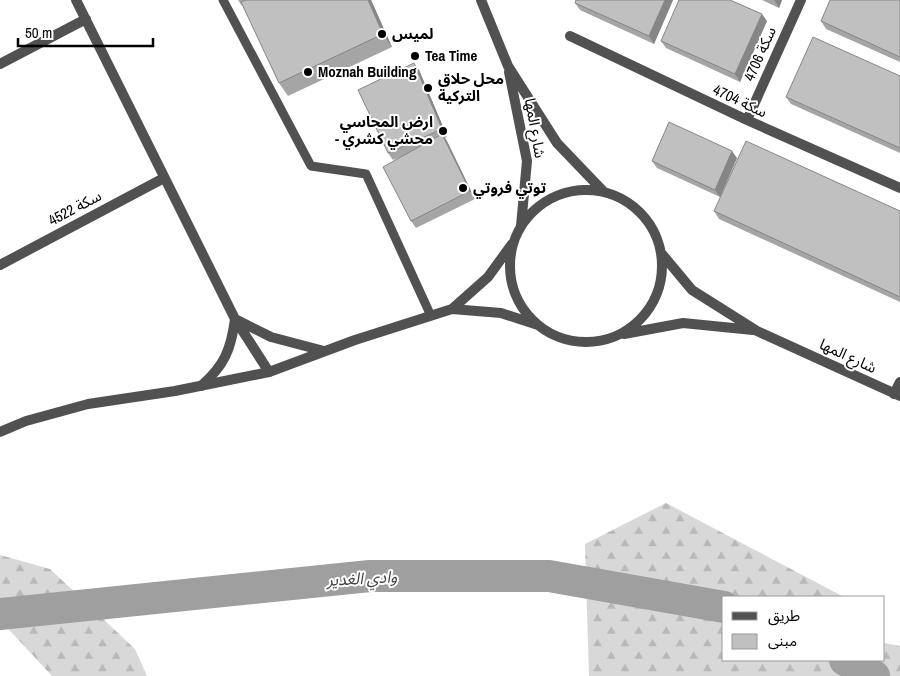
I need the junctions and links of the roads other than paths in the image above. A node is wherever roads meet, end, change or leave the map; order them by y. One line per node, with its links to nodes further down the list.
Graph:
1 (76, 0): 5 (street)
2 (223, 0): 18 (lane)
3 (481, 0): 8 (street, شارع المها)
4 (801, 0): 9 (street, 4706 سكة)
5 (86, 19): 7 (street); 10 (street)
6 (570, 36): 9 (street, سكة 4704)
7 (0, 64)
8 (508, 66): 12 (street, شارع المها); 13 (street, شارع المها)
9 (747, 120): 11 (street, سكة 4704)
10 (164, 178): 16 (street, سكة 4522); 19 (street)
11 (900, 188)
12 (603, 191): 13 (street); 15 (street)
13 (521, 226): 14 (street)
14 (513, 243): 17 (street); 20 (street)
15 (662, 254): 21 (street, شارع المها); 22 (street)
16 (0, 265)
17 (452, 309): 18 (street); 20 (street)
18 (431, 316): 23 (street)
19 (235, 319): 23 (street); 24 (street); 26 (street)
20 (538, 325): 22 (street)
21 (757, 331): 22 (street, شارع المها); 27 (street, شارع المها)
22 (621, 334)
23 (324, 351): 24 (street)
24 (269, 372): 26 (street)
25 (900, 382): 27 (street)
26 (201, 386): 28 (street)
27 (897, 395)
28 (0, 432)

